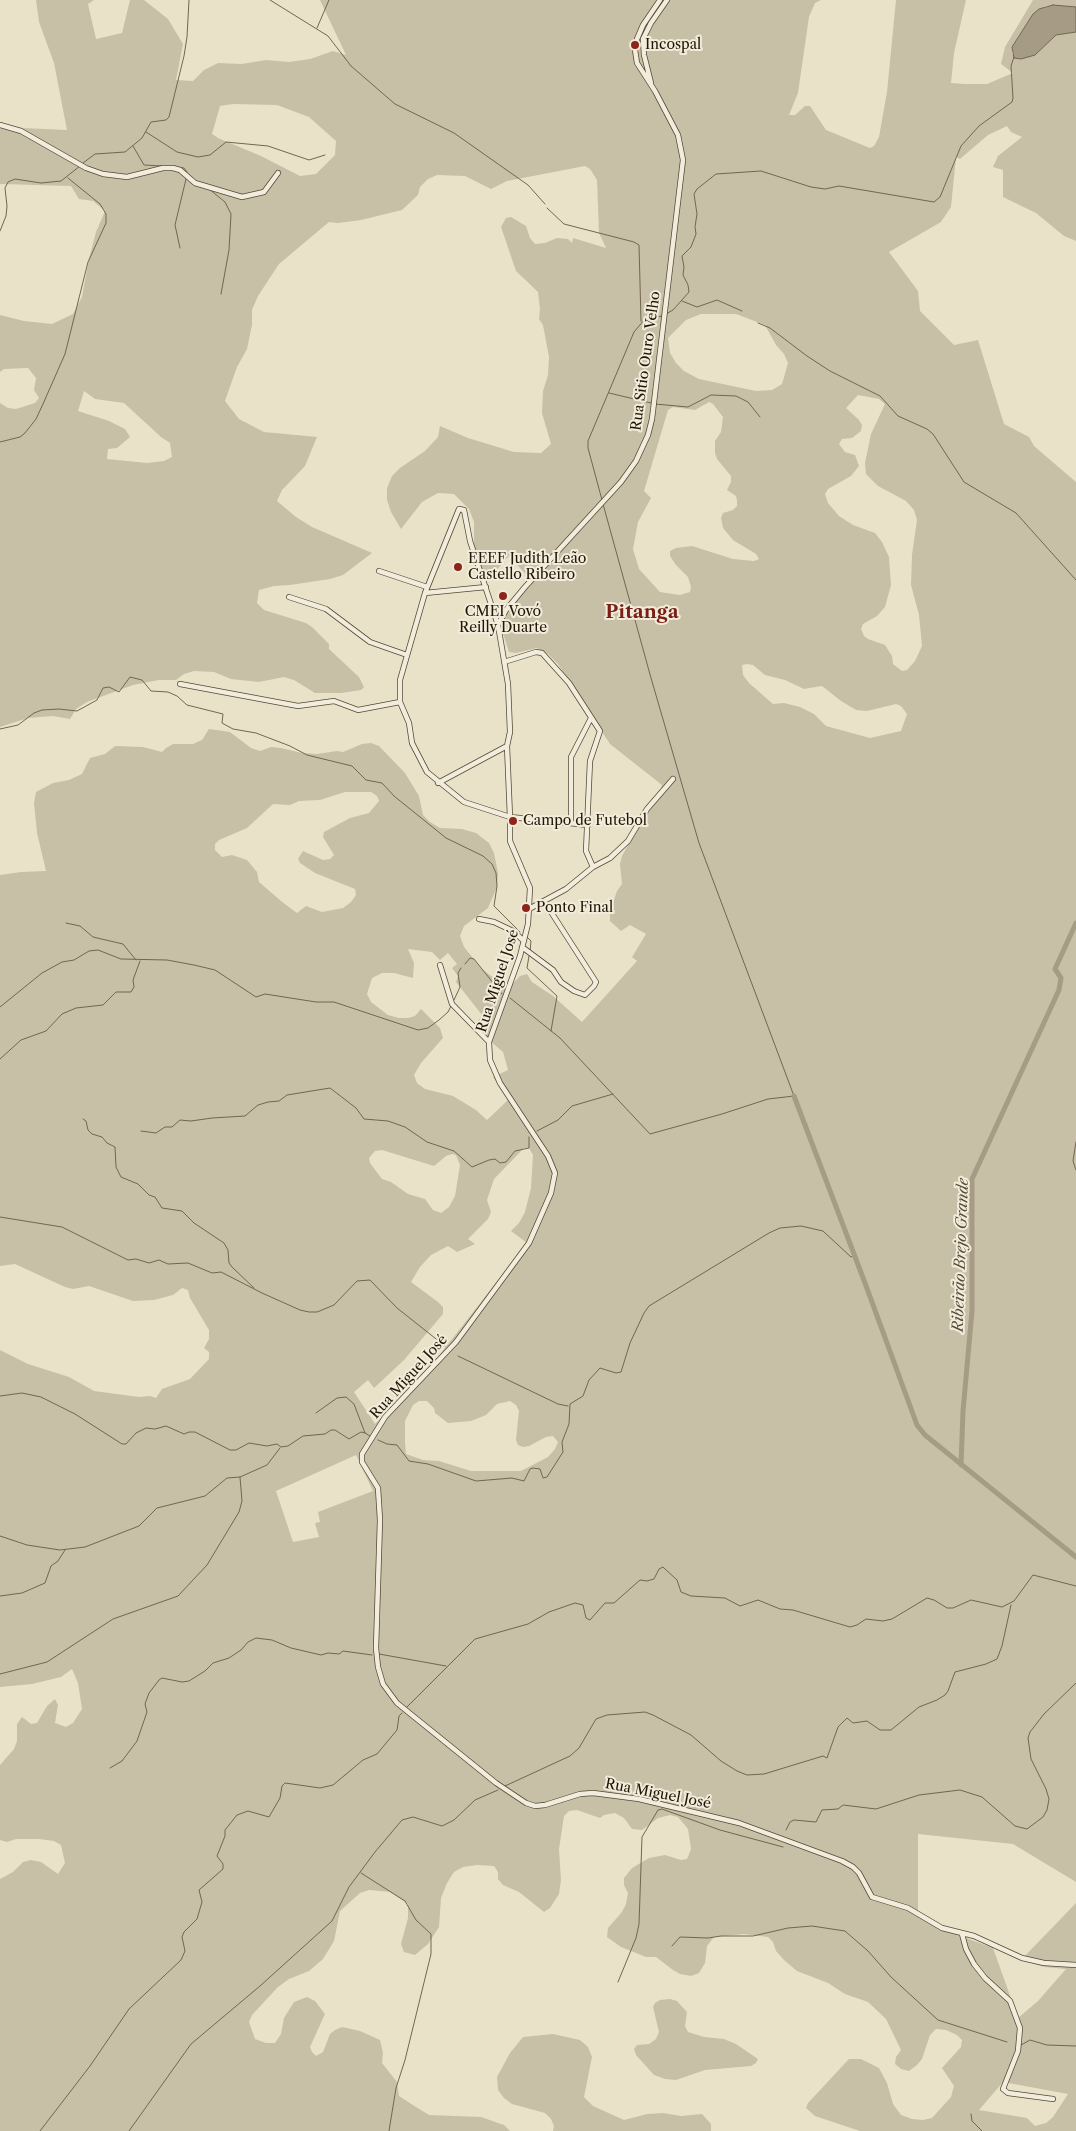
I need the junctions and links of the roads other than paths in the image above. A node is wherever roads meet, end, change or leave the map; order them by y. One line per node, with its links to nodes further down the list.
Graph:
1 (660, 0): 3 (street, Rua Sitio Ouro Velho)
2 (667, 0): 3 (street, Rua Sitio Ouro Velho)
3 (651, 84): 11 (street, Rua Sitio Ouro Velho)
4 (0, 125): 5 (street)
5 (278, 174)
6 (379, 571): 8 (street)
7 (486, 586): 8 (street, Rua Miguel José); 9 (street); 11 (street, Rua Miguel José)
8 (427, 587): 9 (street)
9 (424, 593): 12 (street)
10 (289, 597): 12 (street)
11 (498, 624): 13 (street, Rua Miguel José)
12 (407, 655): 15 (street)
13 (504, 662): 16 (street); 17 (street, Rua Miguel José)
14 (180, 684): 15 (street)
15 (400, 702): 19 (street)
16 (591, 718): 21 (street); 22 (street)
17 (507, 746): 19 (street); 20 (street, Rua Miguel José)
18 (674, 779): 23 (street)
19 (438, 783): 20 (street)
20 (510, 817): 21 (street); 25 (street, Rua Miguel José)
21 (571, 823): 22 (street)
22 (588, 825): 23 (street)
23 (594, 867): 24 (street)
24 (544, 901): 25 (street); 28 (street)
25 (529, 909): 27 (street, Rua Miguel José)
26 (479, 919): 27 (street)
27 (524, 941): 28 (street, Rua Miguel José)
28 (522, 947): 30 (street, Rua Miguel José)
29 (440, 965): 30 (street)
30 (489, 1042): 31 (street, Rua Miguel José)
31 (962, 1934): 32 (street); 33 (street)
32 (1076, 1965)
33 (1053, 2099)

